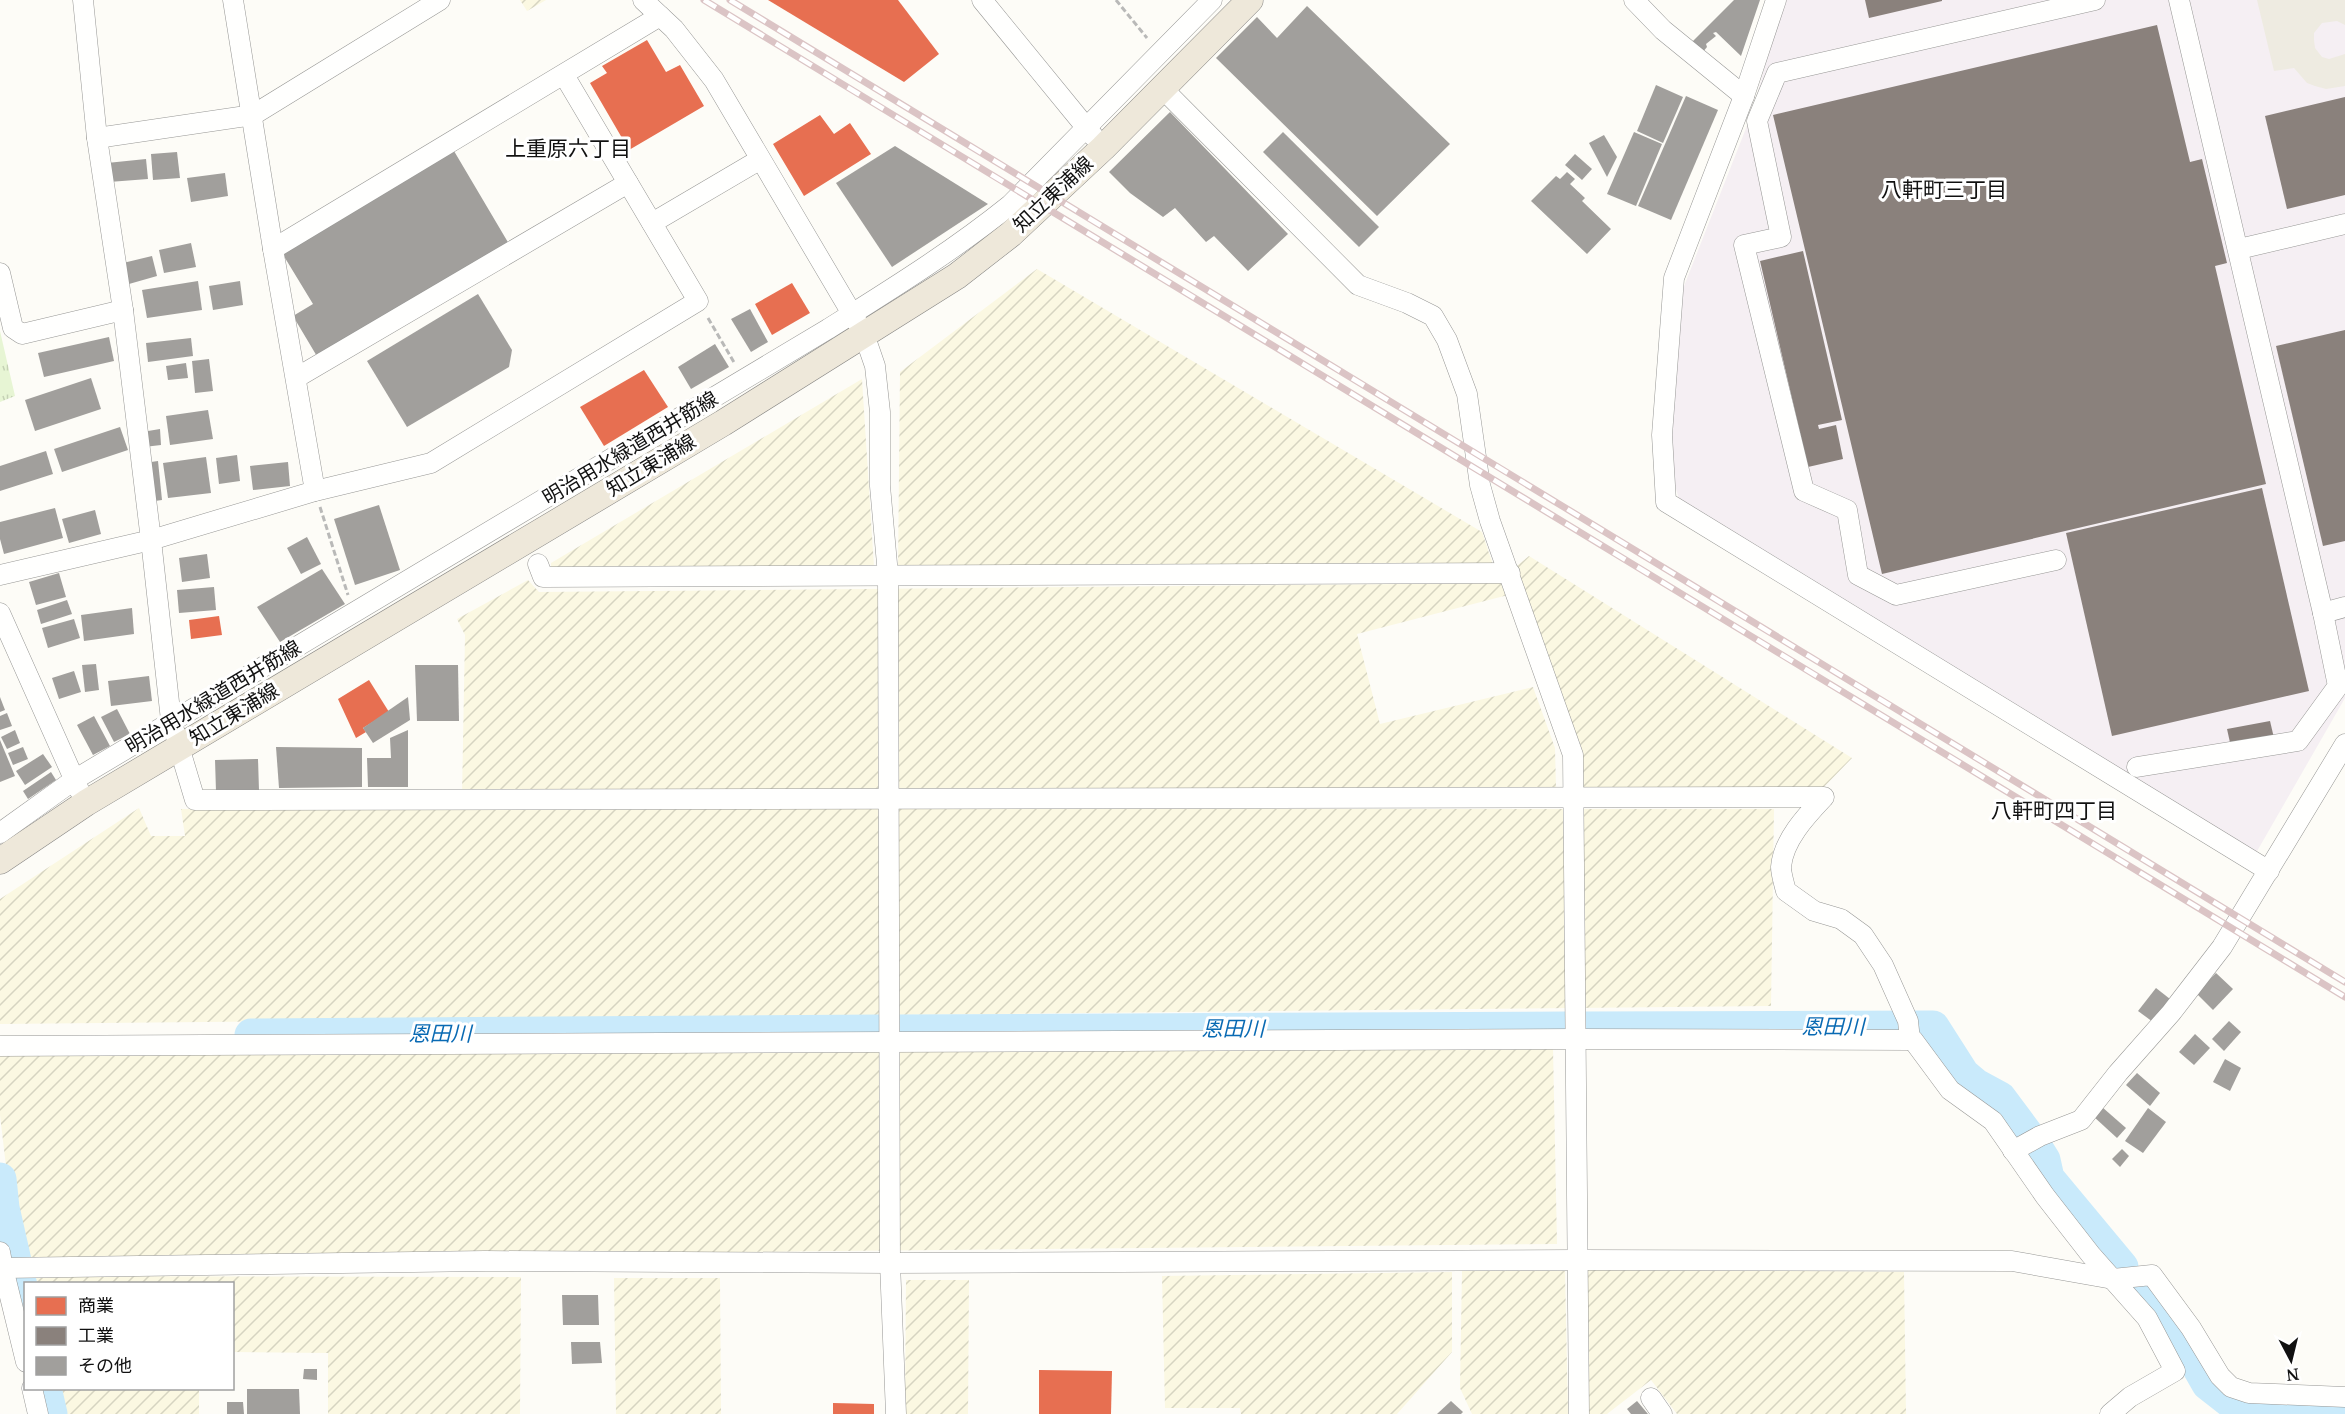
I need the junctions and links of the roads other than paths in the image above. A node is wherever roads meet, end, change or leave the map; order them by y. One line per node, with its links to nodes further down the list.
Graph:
1 (83, 0): 18 (street)
2 (233, 0): 16 (street)
3 (440, 0): 16 (street)
4 (643, 0): 12 (street)
5 (982, 0): 17 (street)
6 (1212, 0): 17 (street, 明治用水緑道西井筋線)
7 (1250, 0): 14 (main road, 知立東浦線)
8 (1634, 0): 15 (street)
9 (1776, 0): 15 (street)
10 (2095, 0): 32 (street)
11 (2180, 0): 25 (street)
12 (660, 16): 13 (street); 20 (street)
13 (564, 75): 21 (street); 24 (street)
14 (1162, 88): 19 (main road, 知立東浦線); 34 (street)
15 (1744, 96): 50 (street)
16 (252, 115): 18 (street); 24 (street)
17 (1086, 127): 19 (street); 28 (street, 明治用水緑道西井筋線)
18 (97, 138): 27 (street)
19 (1103, 148): 28 (main road, 知立東浦線)
20 (759, 160): 22 (street); 28 (street)
21 (628, 183): 22 (street); 29 (street)
22 (652, 223): 30 (street)
23 (2345, 224): 25 (street)
24 (273, 249): 29 (street)
25 (2238, 249): 39 (street)
26 (0, 273): 27 (street)
27 (123, 310): 31 (street)
28 (858, 324): 36 (street); 40 (street, 明治用水緑道西井筋線); 42 (main road, 知立東浦線)
29 (296, 378): 30 (street)
30 (315, 491): 31 (street)
31 (151, 540): 35 (street); 40 (street)
32 (2056, 560)
33 (538, 564): 36 (street)
34 (1510, 573): 36 (street); 45 (street)
35 (0, 575)
36 (888, 575): 46 (street)
37 (2345, 607): 39 (street)
38 (0, 613): 44 (street)
39 (2322, 613): 43 (street)
40 (171, 720): 42 (street); 44 (street, 明治用水緑道西井筋線)
41 (2345, 744): 50 (street)
42 (179, 746): 46 (street); 47 (main road, 知立東浦線)
43 (2137, 767)
44 (74, 780): 47 (street); 48 (street, 明治用水緑道西井筋線)
45 (1574, 797): 46 (street); 51 (street); 52 (street)
46 (889, 800): 53 (street)
47 (86, 803): 49 (main road, 知立東浦線)
48 (0, 833)
49 (0, 861)
50 (2269, 871): 55 (street)
51 (1909, 1032): 52 (street); 55 (street)
52 (1575, 1039): 53 (street); 57 (street)
53 (889, 1041): 54 (street); 58 (street)
54 (0, 1046)
55 (2013, 1151): 59 (street)
56 (1, 1260): 58 (street); 60 (street)
57 (1577, 1260): 58 (street); 59 (street); 65 (street)
58 (890, 1263): 64 (street)
59 (2113, 1279): 62 (street); 66 (street)
60 (24, 1354)
61 (32, 1390): 63 (street)
62 (2345, 1397)
63 (38, 1414)
64 (896, 1414)
65 (1579, 1414)
66 (2110, 1414)

